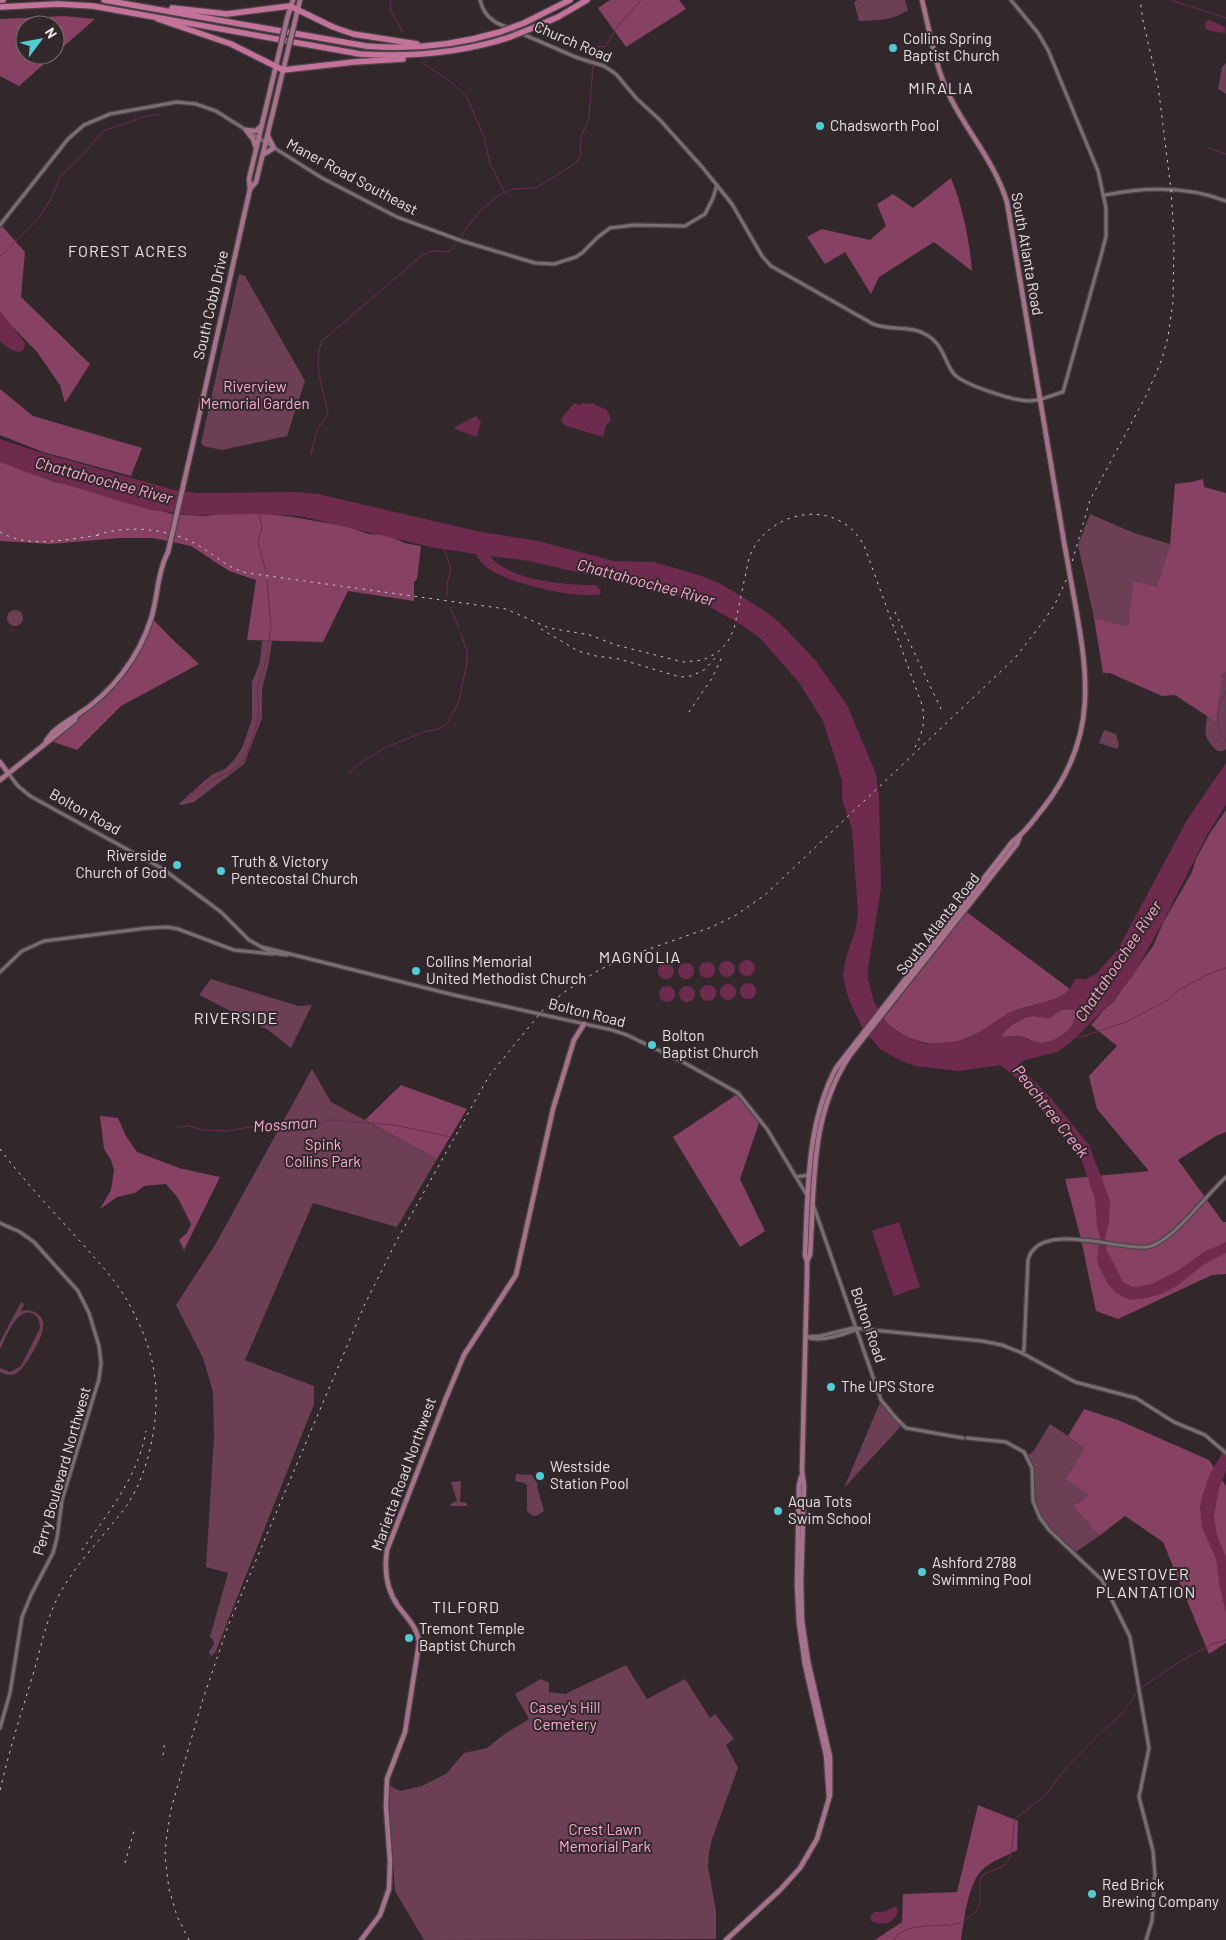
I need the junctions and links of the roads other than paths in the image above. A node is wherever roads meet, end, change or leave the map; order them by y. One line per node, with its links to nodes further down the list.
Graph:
1 (104, 0): 9 (highway)
2 (293, 0): 10 (main road, South Cobb Drive)
3 (300, 0): 12 (main road, South Cobb Drive)
4 (480, 0): 26 (street, Church Road)
5 (570, 0): 14 (highway, bridge)
6 (586, 0): 15 (highway, bridge)
7 (922, 0): 31 (main road, South Atlanta Road)
8 (1011, 0): 28 (street)
9 (134, 5): 10 (highway); 14 (highway)
10 (290, 6): 12 (highway); 16 (main road, South Cobb Drive, bridge)
11 (0, 7): 13 (highway)
12 (297, 9): 14 (highway); 17 (main road, South Cobb Drive, bridge)
13 (151, 16): 15 (highway); 16 (highway)
14 (430, 46)
15 (442, 53): 17 (highway)
16 (276, 67): 17 (highway); 18 (main road, South Cobb Drive)
17 (283, 70): 20 (main road, South Cobb Drive)
18 (262, 124): 19 (main road); 21 (main road, South Cobb Drive)
19 (246, 130): 21 (street, Maner Road Southeast); 24 (main road); 30 (street, Maner Road Southeast)
20 (268, 136): 22 (main road, South Cobb Drive); 23 (main road)
21 (259, 138): 22 (street, Maner Road Southeast); 24 (main road, South Cobb Drive)
22 (266, 143): 23 (street, Maner Road Southeast); 25 (main road, South Cobb Drive)
23 (274, 148): 25 (main road); 26 (street, Maner Road Southeast)
24 (256, 150): 27 (main road, South Cobb Drive)
25 (263, 155): 27 (main road, South Cobb Drive)
26 (717, 185): 31 (street, Church Road)
27 (250, 189): 33 (main road, South Cobb Drive, bridge)
28 (1105, 195): 29 (street); 31 (street, Church Road)
29 (1226, 201)
30 (0, 225)
31 (1039, 399): 42 (main road, South Atlanta Road, bridge)
32 (0, 762): 33 (main road, Bolton Road)
33 (8, 773): 34 (main road, South Cobb Drive); 35 (street, Bolton Road)
34 (0, 780)
35 (262, 946): 36 (street, Bolton Road); 38 (street, Bolton Road)
36 (269, 952): 37 (street); 38 (street); 39 (street, Bolton Road)
37 (261, 953): 39 (street); 41 (street)
38 (285, 953): 40 (street, Bolton Road)
39 (275, 954): 40 (street, Bolton Road)
40 (292, 955): 43 (street, Bolton Road)
41 (0, 972)
42 (898, 990): 44 (main road, South Atlanta Road); 44 (main road, South Atlanta Road)
43 (584, 1024): 46 (street, Bolton Road); 59 (main road, Marietta Road Northwest)
44 (857, 1043): 45 (main road); 49 (main road)
45 (810, 1175): 46 (street); 48 (main road)
46 (795, 1176): 48 (street, Bolton Road)
47 (1226, 1177): 56 (street)
48 (808, 1198): 49 (street, Bolton Road); 53 (main road)
49 (813, 1205): 51 (street, Bolton Road); 52 (main road)
50 (0, 1222): 58 (street, Perry Boulevard Northwest)
51 (822, 1232): 52 (street); 54 (street, Bolton Road)
52 (812, 1234): 53 (main road)
53 (807, 1261): 55 (main road)
54 (856, 1330): 55 (street); 56 (street); 61 (street, Bolton Road)
55 (805, 1337): 60 (main road)
56 (1022, 1353): 57 (street)
57 (1226, 1454)
58 (0, 1728)
59 (361, 1940)
60 (726, 1940)
61 (1146, 1940)

